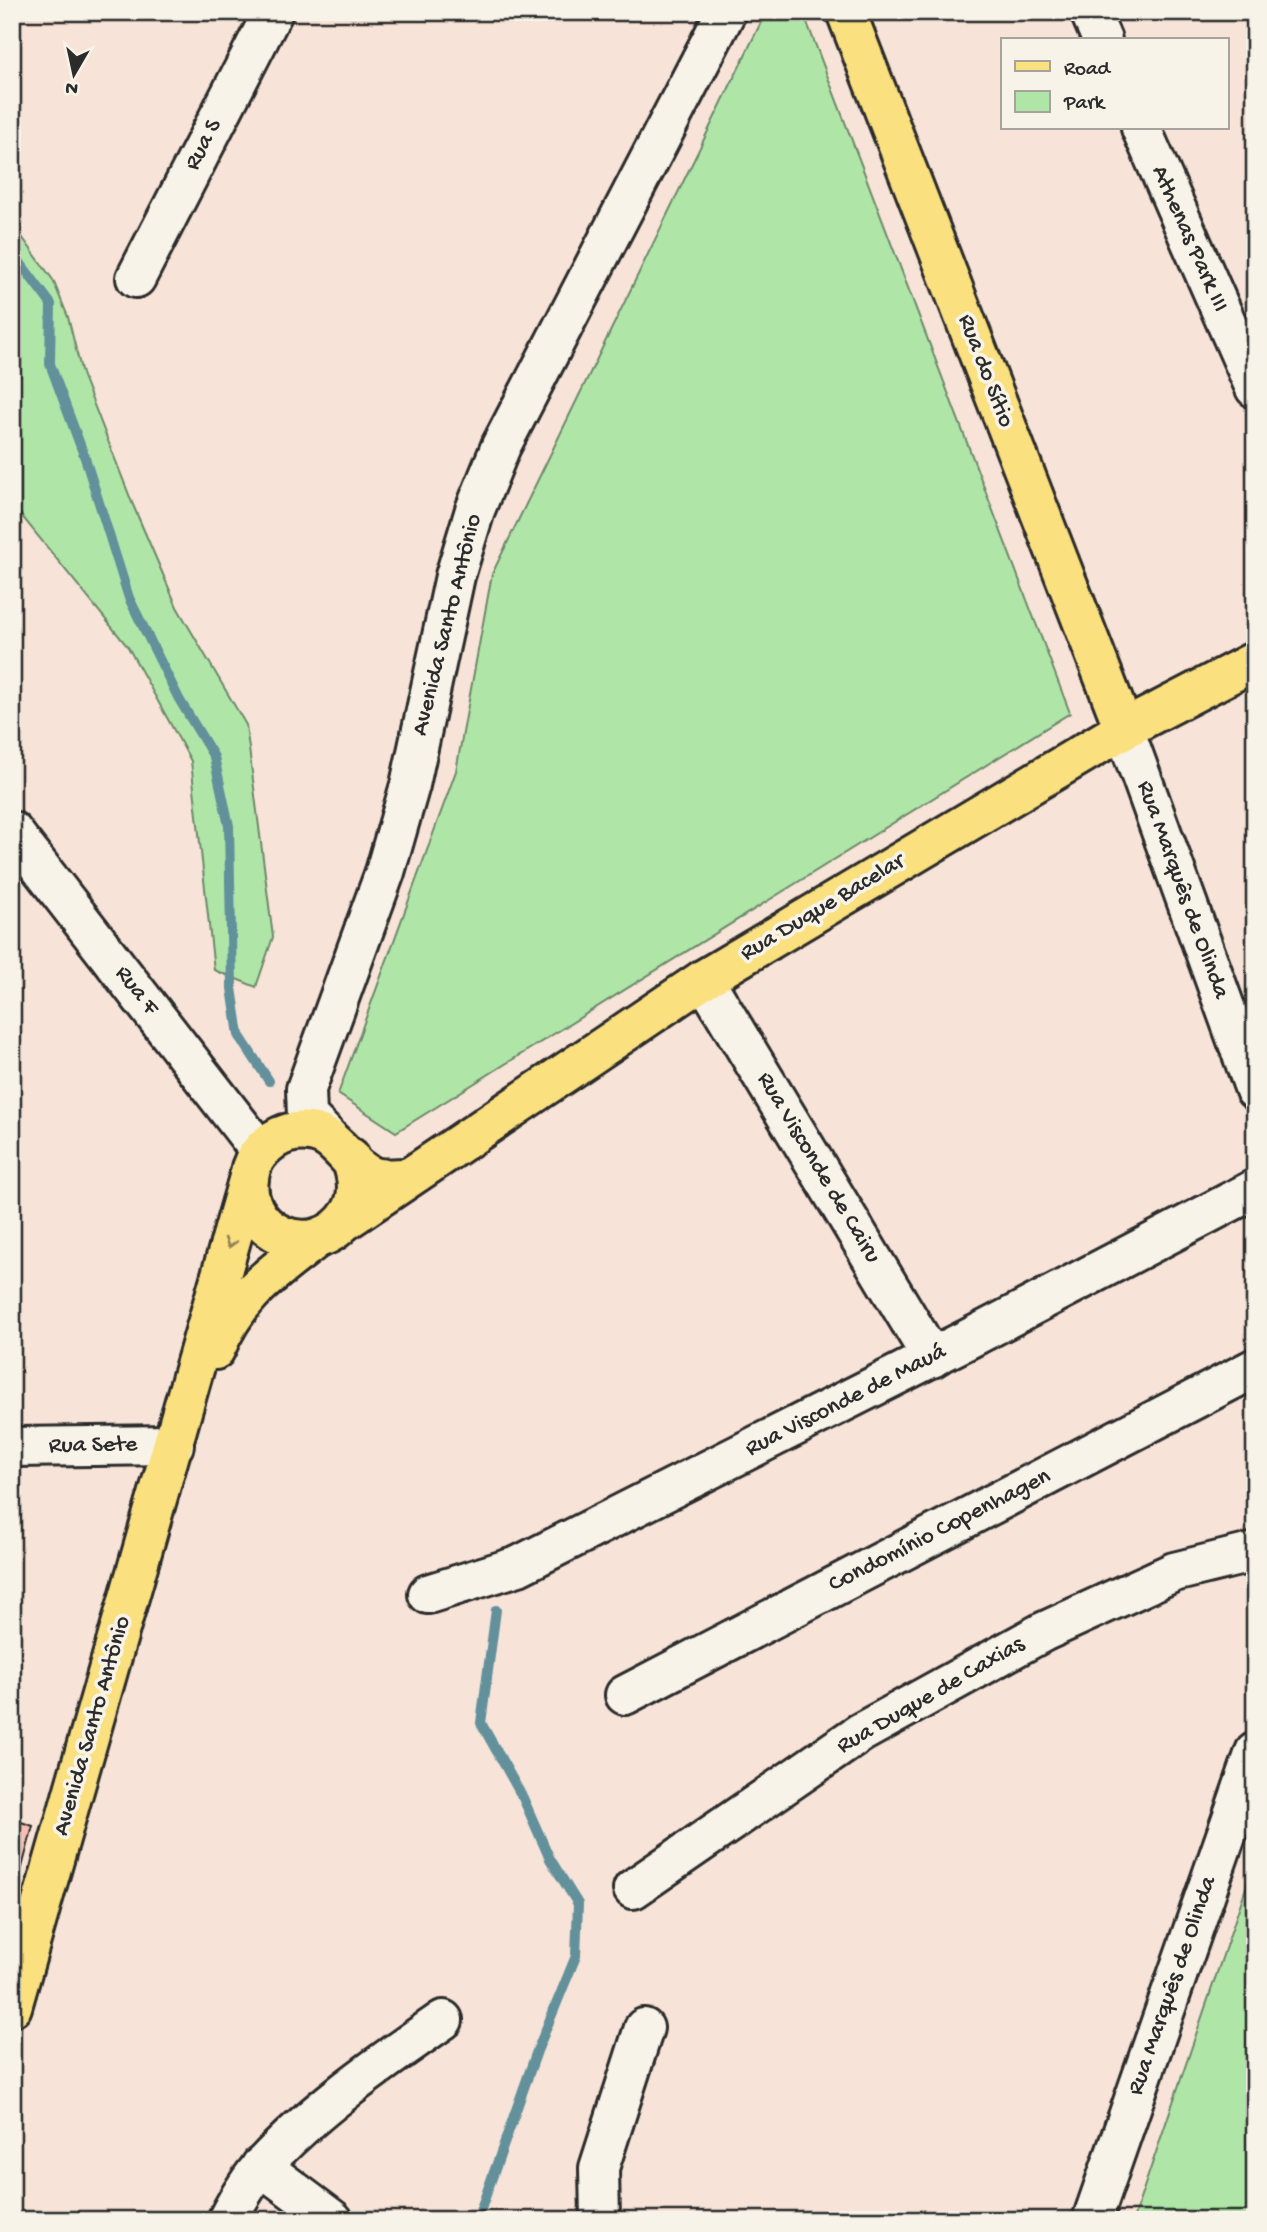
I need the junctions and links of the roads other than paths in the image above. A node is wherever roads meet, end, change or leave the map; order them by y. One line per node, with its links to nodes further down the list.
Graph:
1 (273, 12): 7 (street, Rua S)
2 (726, 12): 13 (street, Avenida Santo Antônio)
3 (846, 12): 10 (main road, Rua do Sítio)
4 (1090, 12): 5 (street)
5 (1101, 38)
6 (1142, 130): 8 (street, Athenas Park III)
7 (136, 278)
8 (1255, 388)
9 (1255, 661): 10 (main road, Rua Duque Bacelar)
10 (1124, 729): 12 (main road, Rua Duque Bacelar); 14 (street, Rua Marquês de Olinda)
11 (12, 831): 16 (street, Rua F)
12 (704, 978): 17 (main road, Rua Duque Bacelar); 20 (street, Rua Visconde de Cairu)
13 (312, 1070): 15 (street, Avenida Santo Antônio); 16 (street, Avenida Santo Antônio)
14 (1255, 1090)
15 (339, 1147): 16 (main road); 17 (main road); 19 (main road)
16 (261, 1156): 19 (main road); 22 (main road, Avenida Santo Antônio, one-way to 22)
17 (406, 1178): 19 (main road, Rua Duque Bacelar)
18 (1255, 1189): 20 (street, Rua Visconde de Mauá)
19 (330, 1230): 22 (main road, Avenida Santo Antônio)
20 (932, 1358): 25 (street, Rua Visconde de Mauá)
21 (1255, 1368): 26 (street, Condomínio Copenhagen)
22 (174, 1445): 23 (street, Rua Sete); 29 (main road, Avenida Santo Antônio)
23 (12, 1447)
24 (1255, 1552): 28 (street, Rua Duque de Caxias)
25 (428, 1594)
26 (625, 1695)
27 (1255, 1752): 36 (street, Rua Marquês de Olinda)
28 (633, 1889)
29 (12, 2007)
30 (443, 2020): 32 (street)
31 (644, 2028): 35 (street)
32 (261, 2166): 33 (street); 34 (street)
33 (227, 2220)
34 (333, 2220)
35 (600, 2220)
36 (1092, 2220)

